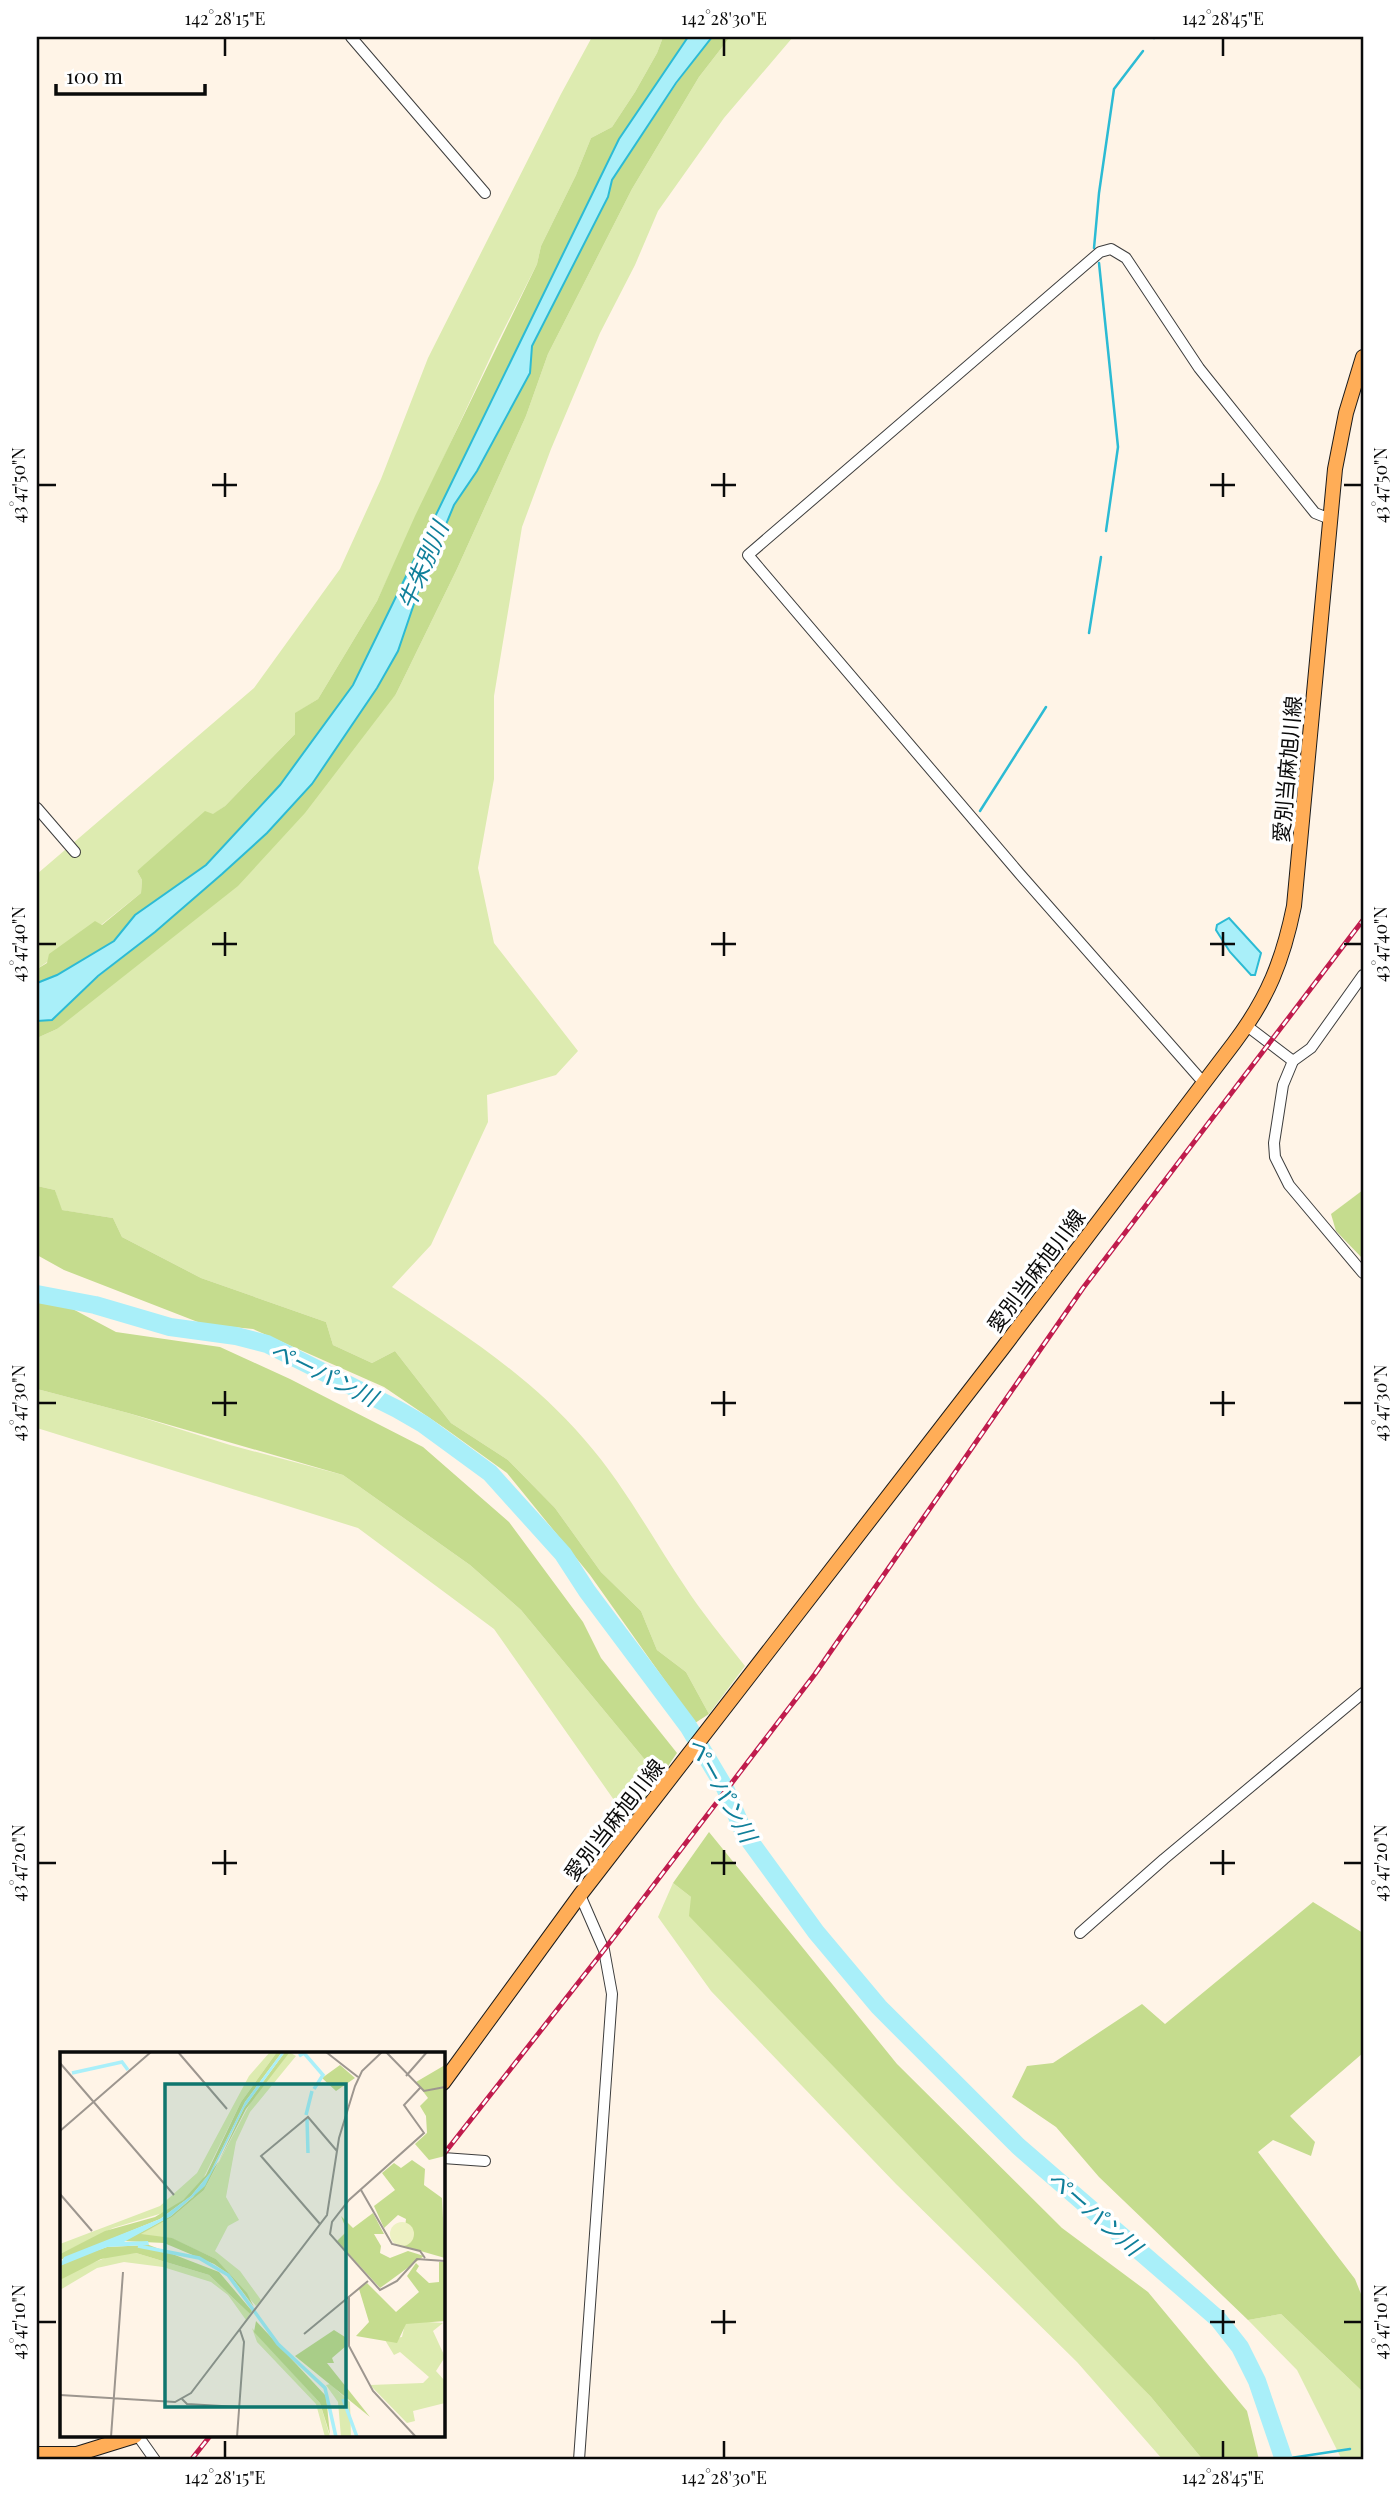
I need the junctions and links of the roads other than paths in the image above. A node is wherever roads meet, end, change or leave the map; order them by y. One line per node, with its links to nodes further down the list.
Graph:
1 (351, 37): 2 (street)
2 (485, 193)
3 (1363, 357): 4 (main road, 愛別当麻旭川線)
4 (1329, 519): 8 (main road, 愛別当麻旭川線); 10 (street)
5 (37, 808): 6 (street)
6 (75, 852)
7 (1363, 975): 9 (street)
8 (1247, 1026): 9 (street); 10 (main road, 愛別当麻旭川線)
9 (1293, 1061): 11 (street)
10 (1203, 1082): 13 (main road, 愛別当麻旭川線)
11 (1363, 1273)
12 (1363, 1693): 14 (street)
13 (580, 1895): 15 (main road, 愛別当麻旭川線); 22 (street)
14 (1080, 1933)
15 (444, 2082)
16 (444, 2158): 17 (street)
17 (485, 2161)
18 (130, 2438): 20 (main road)
19 (138, 2438): 21 (street)
20 (37, 2454)
21 (155, 2460)
22 (579, 2460)

